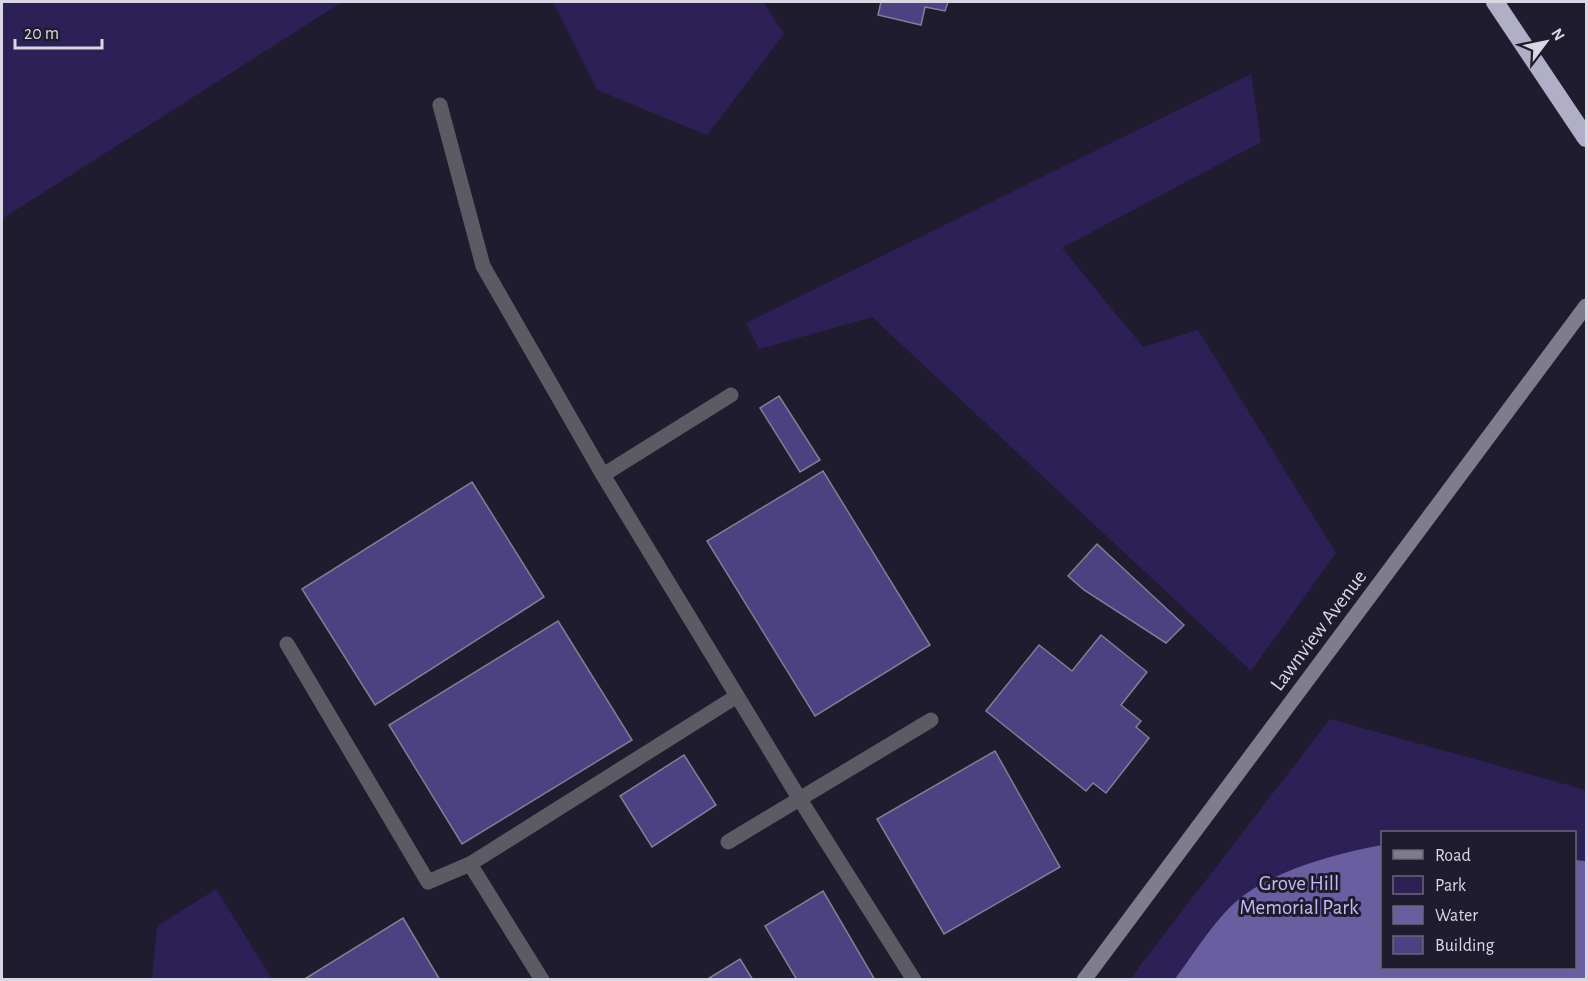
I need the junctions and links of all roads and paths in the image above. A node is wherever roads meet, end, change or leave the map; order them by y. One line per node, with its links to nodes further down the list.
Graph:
1 (1495, 2): 3 (highway)
2 (440, 105): 6 (lane)
3 (1587, 138)
4 (1587, 306): 15 (street, Lawnview Avenue)
5 (731, 395): 6 (lane)
6 (603, 475): 8 (lane)
7 (287, 644): 12 (lane)
8 (737, 696): 10 (lane); 12 (lane)
9 (932, 720): 10 (lane)
10 (799, 798): 11 (lane); 14 (lane)
11 (728, 842)
12 (470, 864): 13 (lane)
13 (542, 980)
14 (914, 980)
15 (1084, 980)

